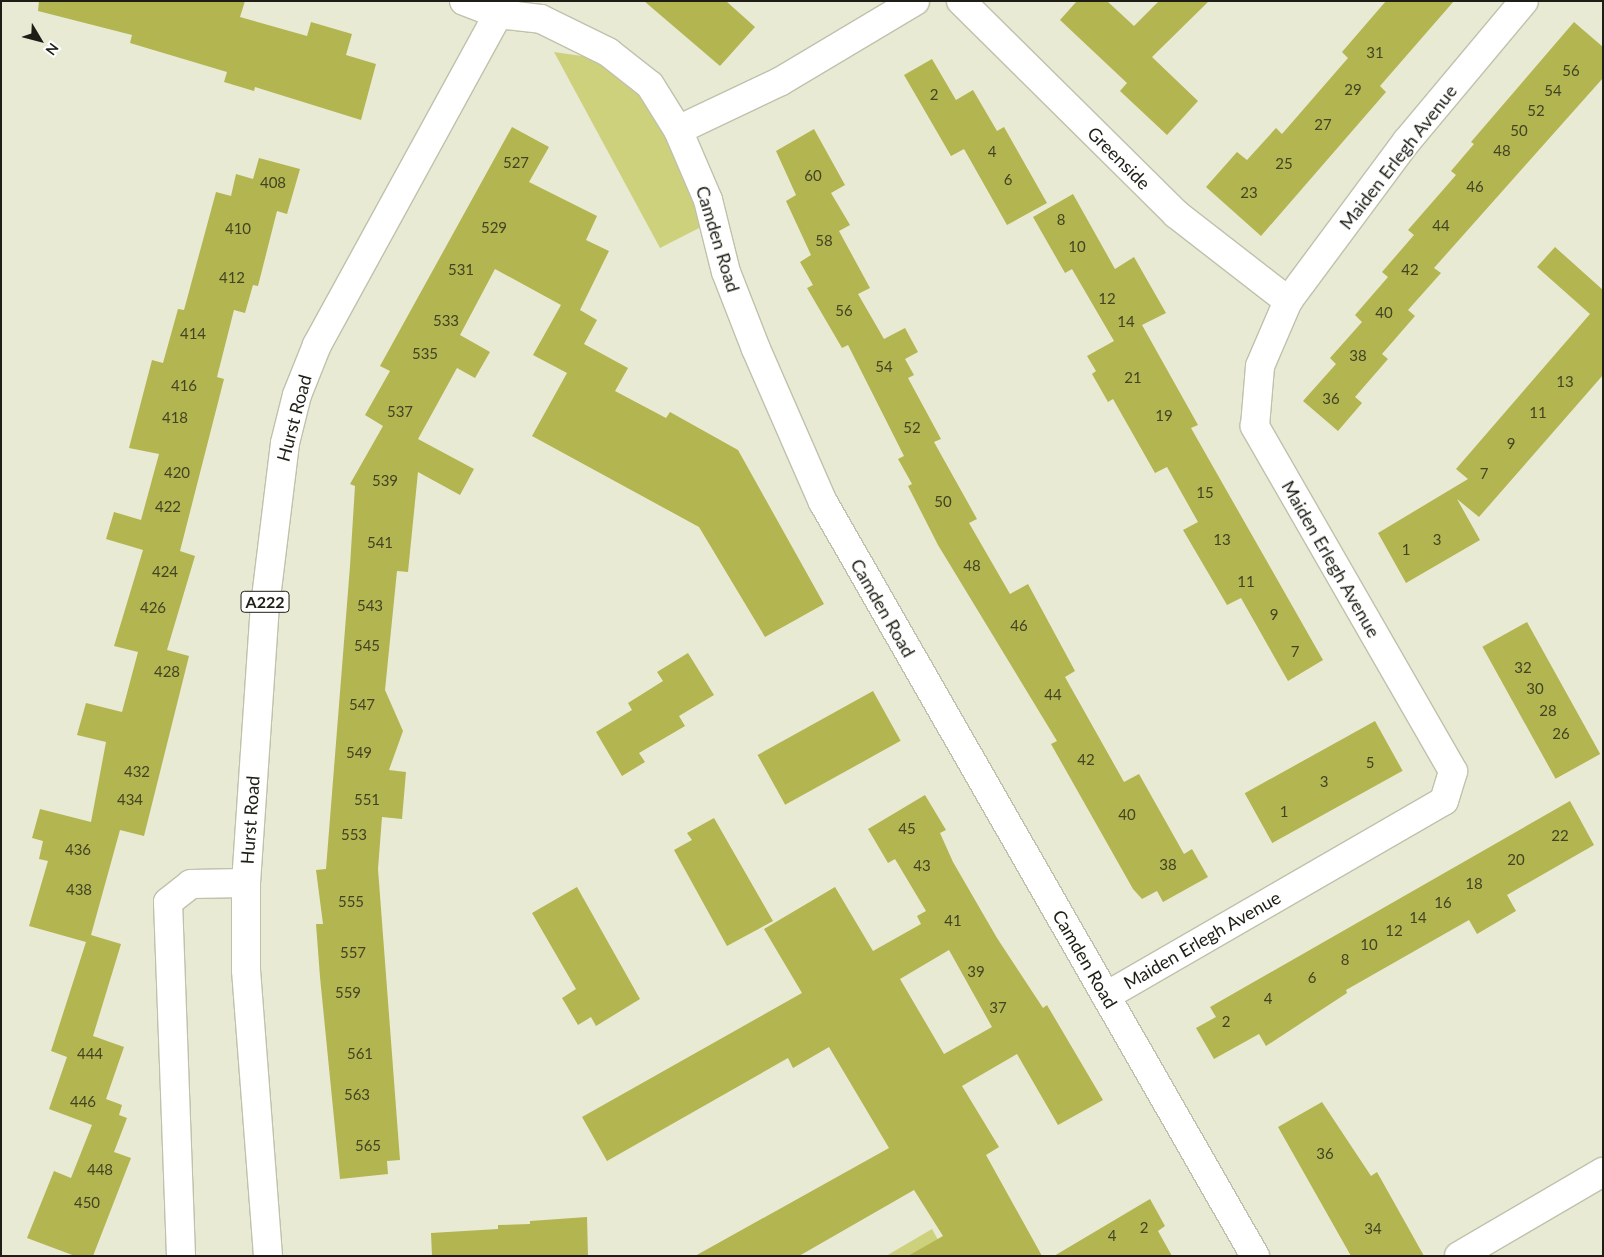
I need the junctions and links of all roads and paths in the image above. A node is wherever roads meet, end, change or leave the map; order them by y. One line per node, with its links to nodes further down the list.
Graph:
1 (464, 1): 5 (street, Camden Road)
2 (915, 1): 6 (street)
3 (961, 1): 7 (street, Greenside)
4 (1524, 1): 7 (street, Maiden Erlegh Avenue)
5 (501, 8): 6 (street, Camden Road); 8 (street, Hurst Road / A222)
6 (678, 130): 9 (street, Camden Road)
7 (1288, 301): 9 (street, Maiden Erlegh Avenue)
8 (246, 884): 11 (street, Hurst Road); 12 (street, Hurst Road / A222)
9 (1106, 996): 13 (street, Camden Road)
10 (1603, 1172): 14 (street)
11 (181, 1256)
12 (268, 1256)
13 (1254, 1256)
14 (1459, 1256)

